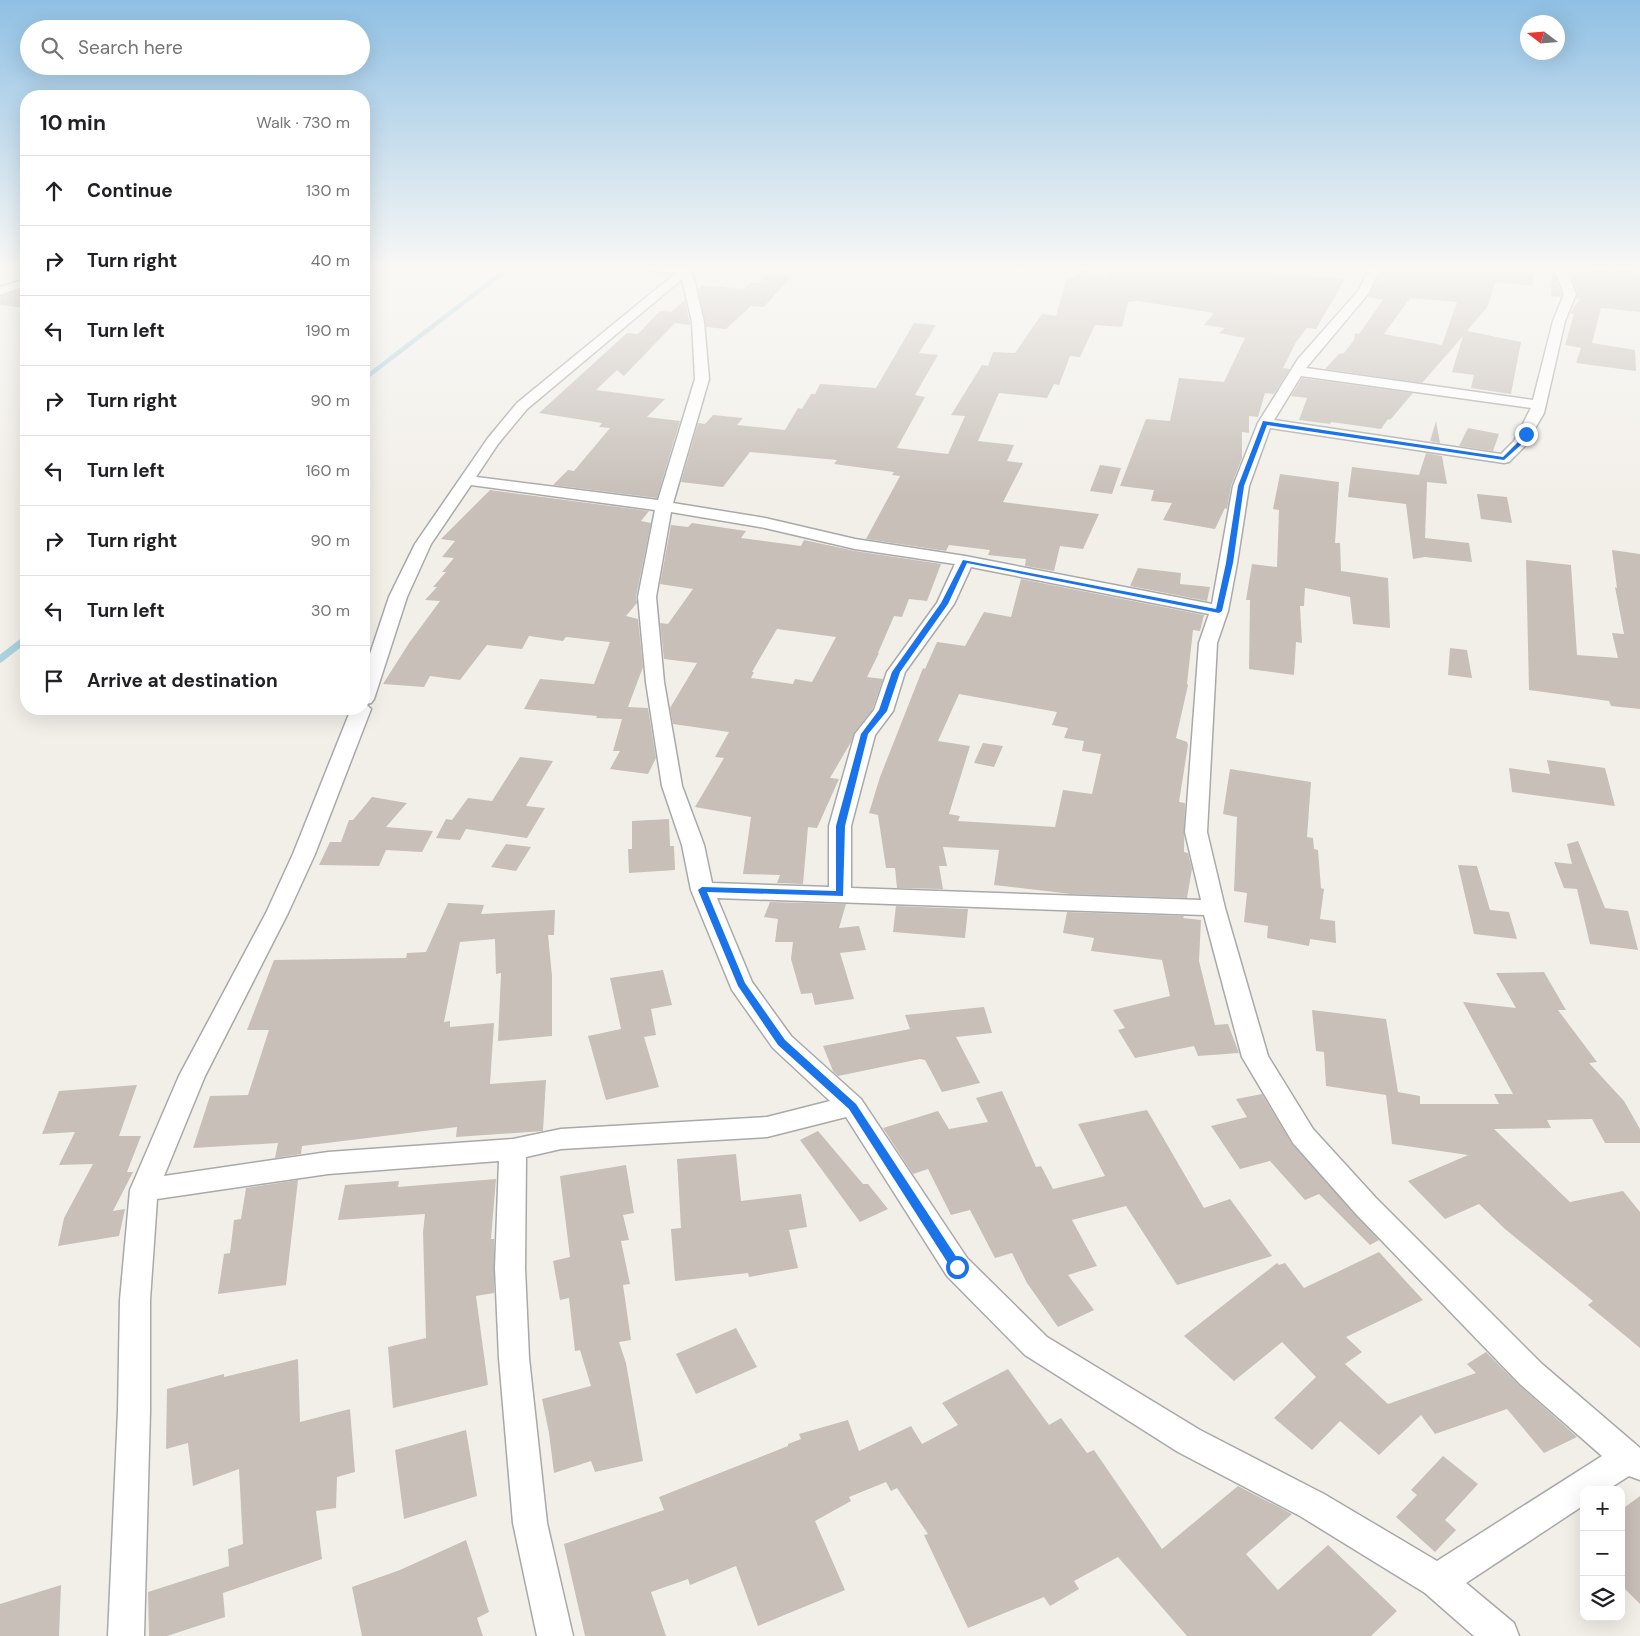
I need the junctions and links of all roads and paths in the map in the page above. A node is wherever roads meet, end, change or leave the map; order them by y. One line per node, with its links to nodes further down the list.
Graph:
1 (597, 343): 8 (street)
2 (699, 343): 9 (street)
3 (1320, 343): 5 (street)
4 (1554, 343): 6 (street)
5 (1297, 371): 6 (street); 7 (street)
6 (1540, 405): 7 (street)
7 (1265, 423): 11 (street)
8 (466, 480): 9 (street); 12 (street)
9 (664, 506): 10 (street); 14 (street)
10 (965, 561): 11 (street); 15 (street)
11 (1219, 611): 16 (street)
12 (370, 681)
13 (358, 715): 19 (street)
14 (702, 890): 15 (street); 17 (street)
15 (840, 894): 16 (street)
16 (1214, 908): 20 (street)
17 (852, 1106): 18 (street); 21 (street)
18 (513, 1149): 19 (street); 23 (street)
19 (144, 1190): 22 (street)
20 (1634, 1461): 21 (street)
21 (1437, 1581): 24 (street)
22 (126, 1636)
23 (555, 1636)
24 (1501, 1636)

